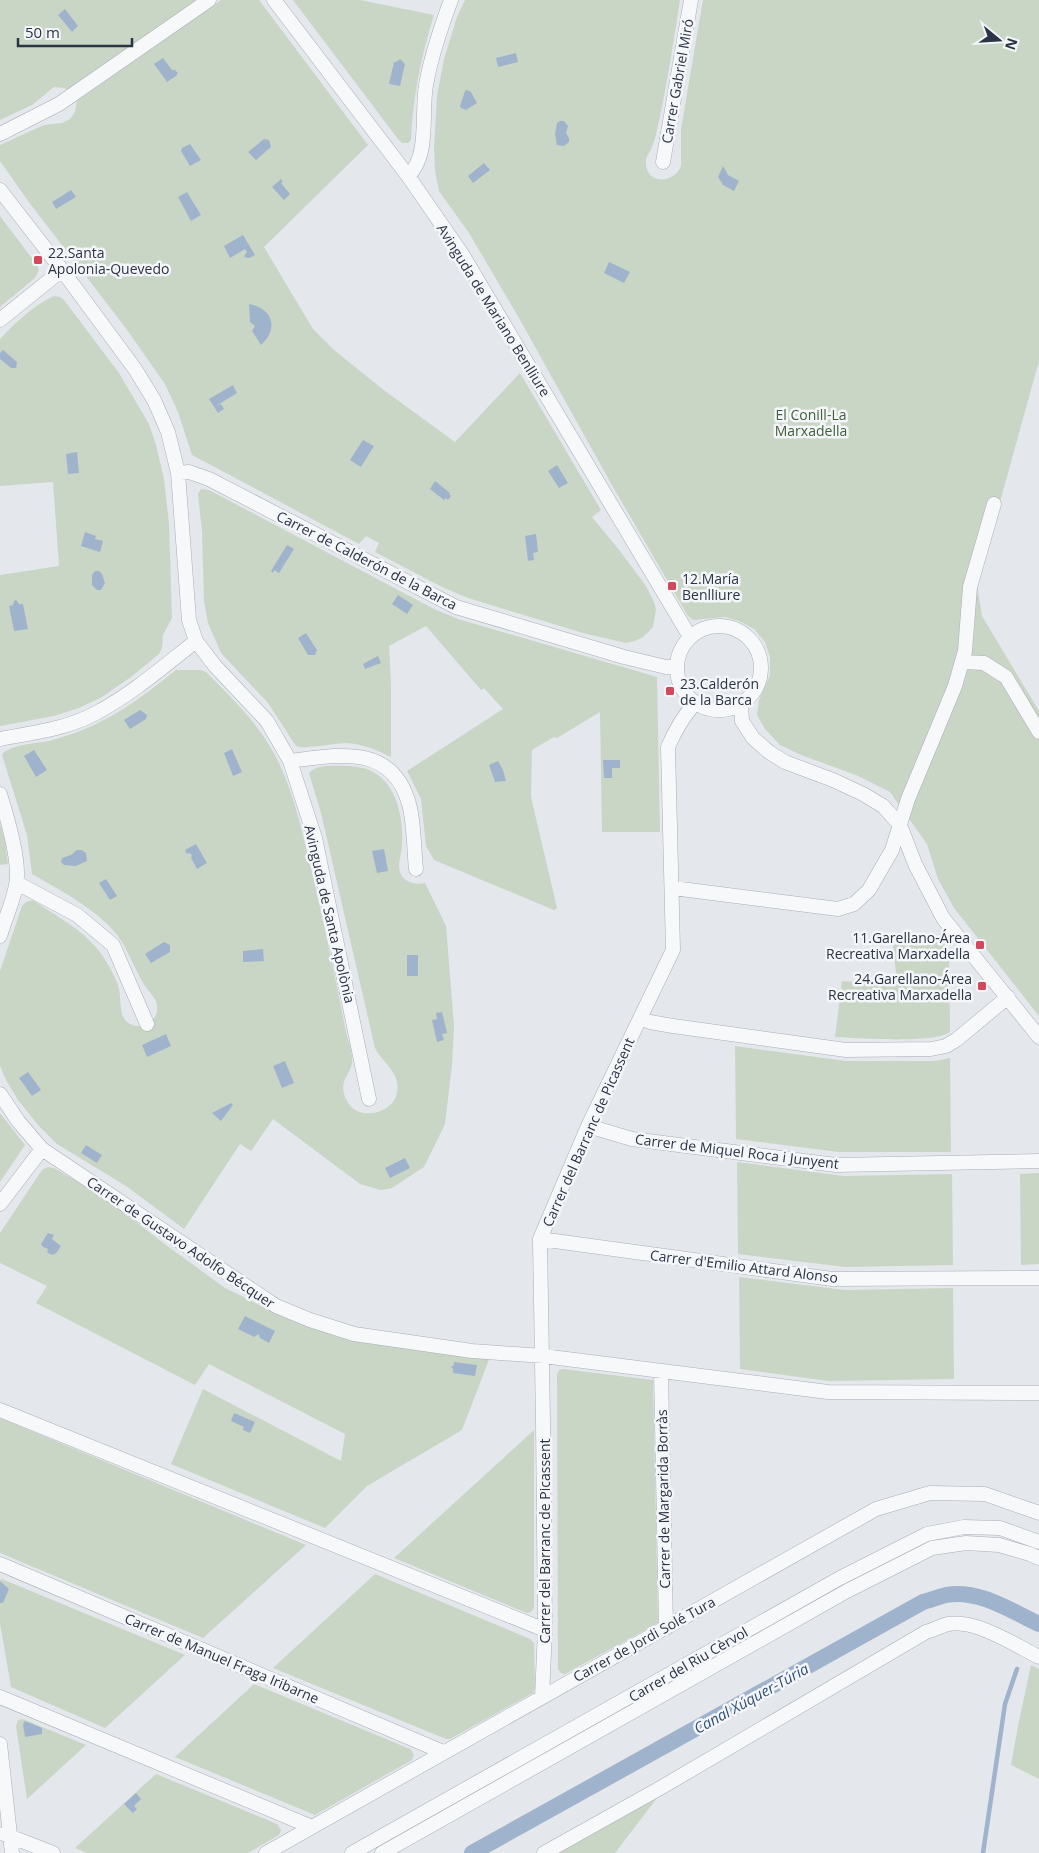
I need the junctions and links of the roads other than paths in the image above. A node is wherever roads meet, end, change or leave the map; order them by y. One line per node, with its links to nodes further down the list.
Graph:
1 (209, 0): 5 (street)
2 (274, 0): 7 (street, Avinguda de Mariano Benlliure)
3 (452, 0): 7 (street)
4 (691, 0): 6 (street, Carrer Gabriel Miró)
5 (0, 134)
6 (663, 162)
7 (408, 176): 13 (street, Avinguda de Mariano Benlliure)
8 (0, 190): 9 (street, Avinguda de Santa Apolònia)
9 (62, 270): 10 (street); 11 (street, Avinguda de Santa Apolònia)
10 (0, 320)
11 (178, 473): 14 (street, Avinguda de Santa Apolònia); 16 (street, Carrer de Calderón de la Barca)
12 (994, 504): 15 (street)
13 (690, 637): 16 (street); 18 (street)
14 (196, 641): 20 (street); 21 (street, Avinguda de Santa Apolònia)
15 (963, 662): 19 (street); 23 (street)
16 (677, 667): 17 (street)
17 (696, 703): 18 (street); 26 (street, Carrer del Barranc de Picassent)
18 (741, 704): 23 (street)
19 (1039, 732)
20 (0, 739)
21 (290, 761): 24 (street); 33 (street, Avinguda de Santa Apolònia)
22 (0, 794): 25 (street)
23 (900, 825): 26 (street); 28 (street)
24 (416, 869)
25 (17, 883): 27 (street); 30 (street)
26 (673, 888): 29 (street, Carrer del Barranc de Picassent)
27 (0, 936)
28 (1008, 997): 29 (street); 31 (street)
29 (640, 1018): 34 (street, Carrer del Barranc de Picassent)
30 (147, 1024)
31 (1039, 1037)
32 (0, 1094): 35 (street, Carrer de Gustavo Adolfo Bécquer)
33 (370, 1099)
34 (588, 1126): 36 (street, Carrer de Miquel Roca i Junyent); 38 (street, Carrer del Barranc de Picassent)
35 (42, 1150): 37 (street); 40 (street, Carrer de Gustavo Adolfo Bécquer)
36 (1039, 1161)
37 (0, 1204)
38 (540, 1239): 39 (street, Carrer d'Emilio Attard Alonso); 40 (street, Carrer del Barranc de Picassent)
39 (1039, 1278)
40 (543, 1356): 41 (street, Carrer de Gustavo Adolfo Bécquer); 49 (street, Carrer del Barranc de Picassent)
41 (661, 1371): 42 (street, Carrer de Gustavo Adolfo Bécquer); 48 (street, Carrer de Margarida Borràs)
42 (1039, 1393)
43 (0, 1410): 49 (street)
44 (1039, 1513): 48 (street, Carrer de Jordi Solé Tura)
45 (1039, 1542): 60 (street, Carrer del Riu Cèrvol)
46 (1039, 1558): 61 (street, Carrer del Riu Cèrvol)
47 (0, 1564): 54 (street, Carrer de Manuel Fraga Iribarne)
48 (666, 1628): 52 (street, Carrer de Jordi Solé Tura)
49 (544, 1630): 52 (street, Carrer del Barranc de Picassent)
50 (1039, 1657): 62 (street)
51 (0, 1697): 55 (street)
52 (542, 1697): 54 (street, Carrer de Jordi Solé Tura)
53 (0, 1744): 56 (street)
54 (443, 1752): 55 (street, Carrer de Jordi Solé Tura)
55 (312, 1828): 59 (street, Carrer de Jordi Solé Tura)
56 (5, 1834): 57 (street); 58 (street)
57 (12, 1853)
58 (53, 1853)
59 (266, 1853)
60 (352, 1853)
61 (382, 1853)
62 (544, 1853)

